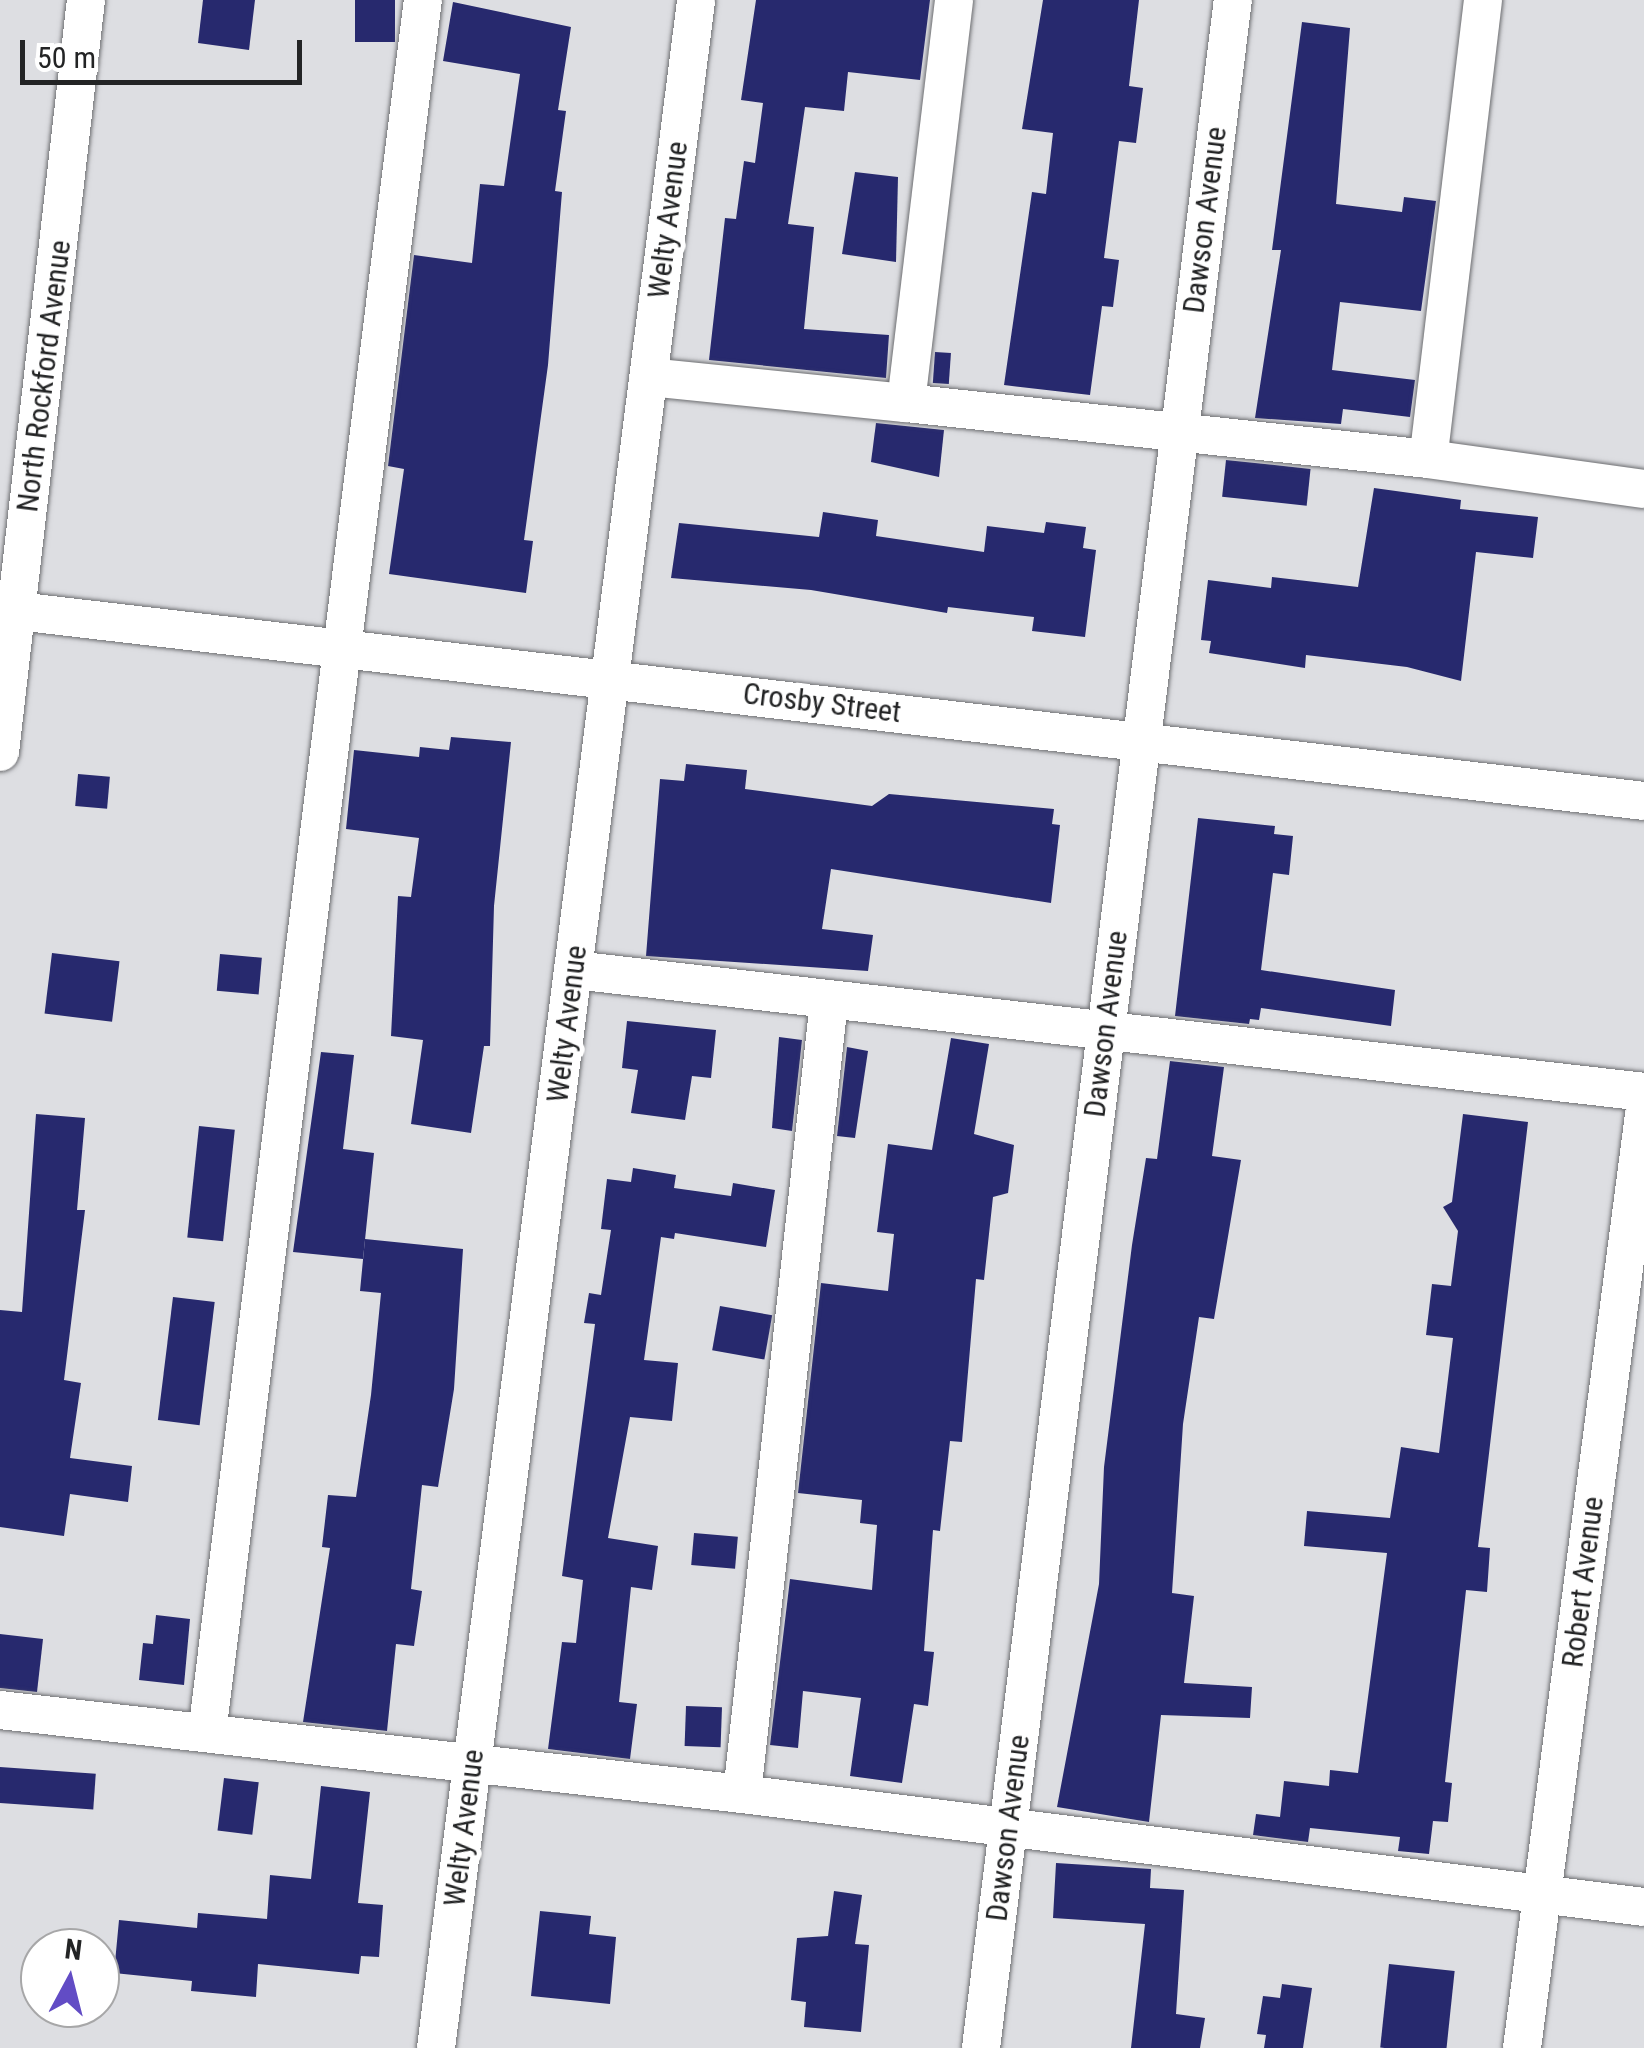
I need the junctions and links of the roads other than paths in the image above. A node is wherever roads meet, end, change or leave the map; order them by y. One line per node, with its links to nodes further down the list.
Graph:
1 (86, 0): 12 (street, North Rockford Avenue)
2 (423, 0): 13 (street)
3 (696, 0): 7 (street, Welty Avenue)
4 (954, 0): 8 (street)
5 (1233, 0): 9 (street, Dawson Avenue)
6 (1482, 0): 10 (street)
7 (649, 376): 8 (street); 14 (street, Welty Avenue)
8 (906, 403): 9 (street)
9 (1178, 436): 10 (street); 15 (street, Dawson Avenue)
10 (1428, 459): 11 (street)
11 (1644, 489)
12 (8, 610): 13 (street, Crosby Street); 16 (street, North Rockford Avenue)
13 (344, 648): 14 (street, Crosby Street); 24 (street)
14 (612, 677): 15 (street, Crosby Street); 18 (street, Welty Avenue)
15 (1140, 742): 17 (street, Crosby Street); 20 (street, Dawson Avenue)
16 (0, 752)
17 (1644, 801)
18 (574, 970): 19 (street); 25 (street, Welty Avenue)
19 (829, 1001): 20 (street); 26 (street)
20 (1104, 1035): 21 (street); 27 (street, Dawson Avenue)
21 (1644, 1092)
22 (1644, 1115): 28 (street, Robert Avenue)
23 (0, 1710): 24 (street)
24 (207, 1733): 25 (street)
25 (472, 1763): 26 (street); 30 (street, Welty Avenue)
26 (742, 1794): 27 (street)
27 (1007, 1832): 28 (street); 31 (street, Dawson Avenue)
28 (1542, 1893): 29 (street); 32 (street, Robert Avenue)
29 (1644, 1908)
30 (436, 2048)
31 (981, 2048)
32 (1522, 2048)

